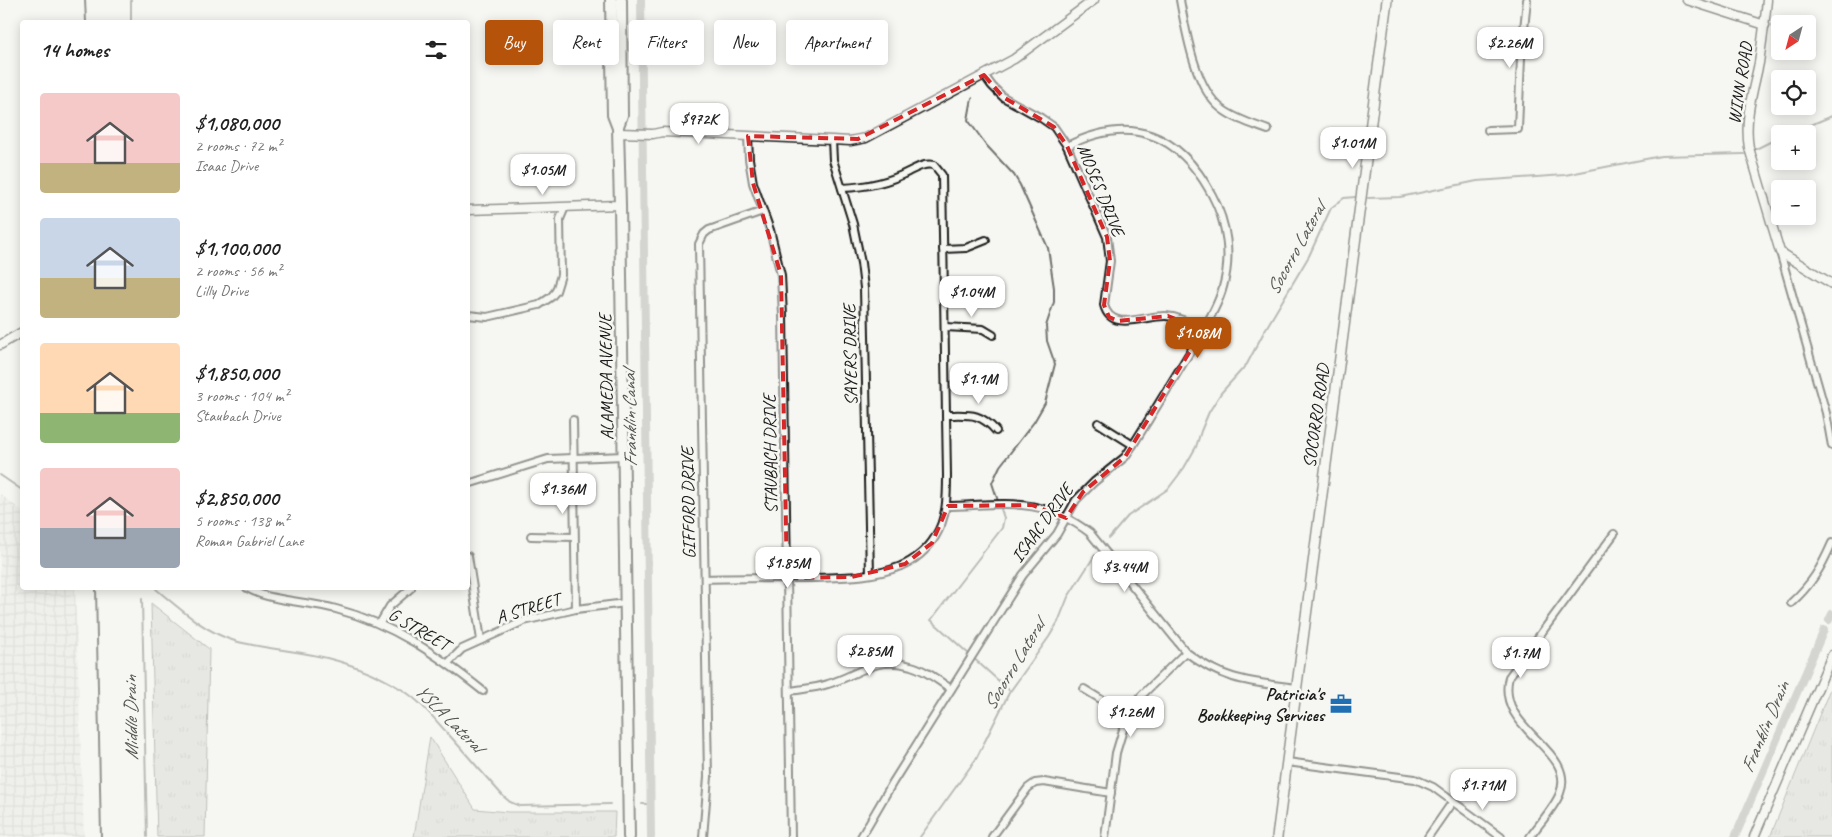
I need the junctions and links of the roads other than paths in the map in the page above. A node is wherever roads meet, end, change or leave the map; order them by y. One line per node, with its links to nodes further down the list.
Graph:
1 (611, 0): 13 (main road, ALAMEDA AVENUE)
2 (621, 0): 13 (main road, ALAMEDA AVENUE)
3 (1094, 0): 10 (street)
4 (1180, 0): 11 (street)
5 (1387, 0): 61 (main road, SOCORRO ROAD)
6 (1527, 0): 12 (street)
7 (1687, 0): 9 (street, WINN ROAD)
8 (1767, 0): 9 (street)
9 (1765, 25): 24 (street, WINN ROAD)
10 (984, 75): 15 (street); 16 (street, MOSES DRIVE)
11 (1268, 130)
12 (1488, 130)
13 (621, 131): 14 (street); 18 (main road, ALAMEDA AVENUE)
14 (748, 136): 15 (street); 21 (street, STAUBACH DRIVE)
15 (832, 140): 17 (street, SAYERS DRIVE)
16 (1067, 146): 28 (street, MOSES DRIVE); 28 (street, ISAAC DRIVE)
17 (842, 188): 23 (street); 47 (street, SAYERS DRIVE)
18 (620, 205): 19 (street); 38 (main road, ALAMEDA AVENUE)
19 (565, 207): 20 (street); 26 (street)
20 (470, 210)
21 (762, 211): 49 (street, GIFFORD DRIVE); 50 (street, STAUBACH DRIVE)
22 (986, 240): 23 (street)
23 (943, 249): 27 (street)
24 (1780, 252): 25 (street); 37 (street)
25 (1832, 284)
26 (470, 315)
27 (945, 327): 30 (street); 32 (street)
28 (1202, 330): 36 (street, ISAAC DRIVE)
29 (20, 333): 31 (street)
30 (993, 335)
31 (0, 345)
32 (946, 415): 35 (street); 41 (street)
33 (573, 420): 39 (street)
34 (1098, 423): 36 (street)
35 (996, 430)
36 (1133, 445): 42 (street, ISAAC DRIVE)
37 (1832, 446)
38 (624, 456): 39 (street); 53 (main road, ALAMEDA AVENUE)
39 (573, 458): 40 (street); 45 (street)
40 (470, 483)
41 (946, 506): 42 (street); 47 (street)
42 (1066, 518): 58 (street); 62 (street, ISAAC DRIVE)
43 (1614, 534): 79 (street)
44 (531, 536): 45 (street)
45 (574, 537): 55 (street)
46 (1832, 543): 54 (street)
47 (870, 574): 50 (street)
48 (470, 578): 57 (street)
49 (704, 578): 50 (street); 71 (street, GIFFORD DRIVE)
50 (787, 578): 64 (street, STAUBACH DRIVE)
51 (252, 590): 56 (street, G STREET)
52 (409, 590): 56 (street)
53 (626, 603): 55 (street, A STREET); 70 (main road, ALAMEDA AVENUE)
54 (1791, 603)
55 (576, 609): 57 (street, A STREET)
56 (380, 624): 60 (street, G STREET)
57 (481, 640): 60 (street, A STREET)
58 (1186, 652): 61 (street); 66 (street)
59 (1832, 655): 80 (street)
60 (448, 663): 65 (street, G STREET)
61 (1296, 688): 67 (main road, SOCORRO ROAD)
62 (951, 689): 64 (street); 73 (street, ISAAC DRIVE)
63 (1084, 689): 66 (street)
64 (790, 690): 72 (street, STAUBACH DRIVE)
65 (483, 691)
66 (1128, 716): 68 (street)
67 (1287, 762): 69 (street); 76 (main road, SOCORRO ROAD)
68 (1111, 793): 74 (street); 75 (street)
69 (1452, 801): 77 (street); 78 (street)
70 (629, 837)
71 (703, 837)
72 (791, 837)
73 (861, 837)
74 (992, 837)
75 (1105, 837)
76 (1277, 837)
77 (1428, 837)
78 (1501, 837)
79 (1530, 837)
80 (1754, 837)

